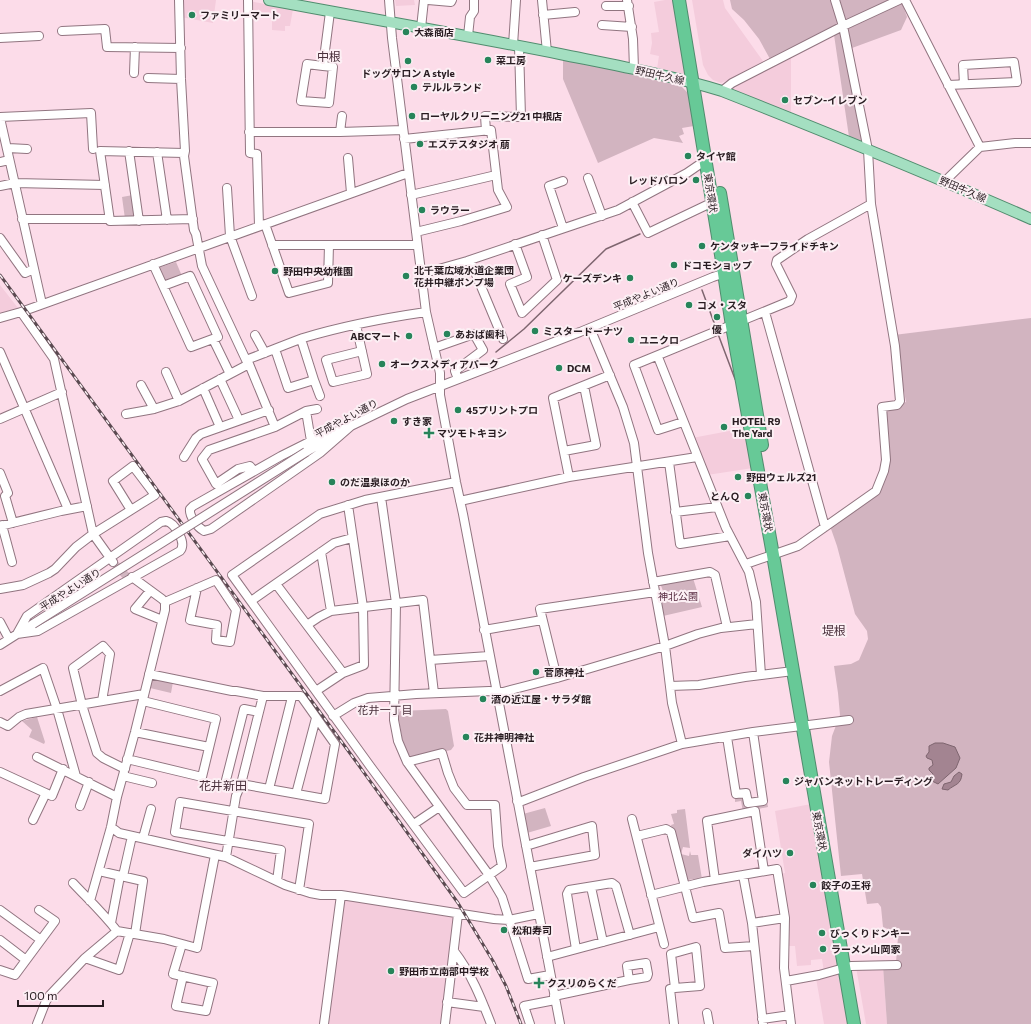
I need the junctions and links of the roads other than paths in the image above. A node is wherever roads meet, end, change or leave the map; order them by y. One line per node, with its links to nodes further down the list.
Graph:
1 (179, 0): 32 (street)
2 (248, 0): 47 (street)
3 (269, 0): 18 (main road, 野田牛久線)
4 (389, 0): 21 (street)
5 (424, 0): 25 (street)
6 (428, 0): 7 (street)
7 (452, 0)
8 (474, 0): 28 (street)
9 (516, 0): 30 (street)
10 (542, 0): 20 (street)
11 (679, 0): 39 (highway, 東京環状)
12 (687, 0): 39 (highway, 東京環状)
13 (835, 0): 23 (street)
14 (899, 0): 23 (street)
15 (905, 0): 41 (street)
16 (628, 3): 17 (street); 24 (street)
17 (606, 6)
18 (330, 12): 21 (main road, 野田牛久線); 34 (street)
19 (575, 12): 20 (street)
20 (543, 15): 33 (street)
21 (391, 22): 25 (main road, 野田牛久線); 45 (street)
22 (602, 25): 24 (street)
23 (843, 26): 42 (street); 56 (street)
24 (632, 27): 35 (street)
25 (421, 28): 28 (main road, 野田牛久線)
26 (62, 31): 31 (street)
27 (40, 36): 29 (street)
28 (468, 36): 30 (main road, 野田牛久線)
29 (0, 38)
30 (516, 46): 33 (main road, 野田牛久線); 46 (street)
31 (135, 48): 32 (street); 36 (street)
32 (180, 48): 38 (street)
33 (547, 52): 35 (main road, 野田牛久線)
34 (323, 66): 34 (street)
35 (634, 69): 39 (main road, 野田牛久線)
36 (134, 73)
37 (148, 78): 38 (street)
38 (181, 79): 59 (street)
39 (697, 84): 42 (main road, 野田牛久線); 62 (highway, 東京環状); 99 (highway, 東京環状)
40 (964, 84): 40 (street); 41 (street)
41 (948, 85): 52 (street)
42 (722, 91): 56 (main road, 野田牛久線)
43 (342, 116): 48 (street)
44 (0, 118): 49 (street); 55 (street)
45 (403, 130): 48 (street); 50 (street)
46 (486, 131): 50 (street); 65 (street)
47 (249, 132): 48 (street); 85 (street)
48 (340, 132)
49 (2, 135): 53 (street)
50 (404, 139): 64 (street)
51 (1031, 143): 52 (street)
52 (980, 147): 68 (street)
53 (8, 148): 54 (street); 61 (street)
54 (27, 149)
55 (93, 149)
56 (868, 150): 68 (main road, 野田牛久線); 77 (street)
57 (129, 151): 58 (street); 70 (street); 84 (street)
58 (157, 152): 59 (street); 83 (street)
59 (184, 153): 81 (street)
60 (348, 158): 73 (street)
61 (9, 160): 63 (street); 69 (street)
62 (706, 160): 75 (street); 76 (highway, 東京環状)
63 (0, 162)
64 (408, 173): 73 (street); 74 (street)
65 (496, 175): 74 (street); 87 (street)
66 (588, 178): 78 (street)
67 (562, 181): 86 (street)
68 (945, 181): 82 (main road, 野田牛久線)
69 (15, 183): 70 (street); 71 (street); 79 (street)
70 (105, 185): 80 (street)
71 (0, 186)
72 (227, 188): 89 (street)
73 (351, 193): 85 (street)
74 (411, 194): 87 (street)
75 (632, 202): 76 (street); 78 (street)
76 (713, 202): 99 (highway, 東京環状)
77 (871, 204): 106 (street); 167 (street)
78 (602, 216): 86 (street)
79 (22, 219): 80 (street); 98 (street)
80 (110, 219): 84 (street)
81 (193, 219): 83 (street); 95 (street)
82 (1031, 219)
83 (167, 220): 84 (street)
84 (139, 221)
85 (262, 225): 89 (street); 93 (street)
86 (563, 228): 88 (street)
87 (416, 232): 91 (street)
88 (542, 235): 92 (street); 92 (street)
89 (230, 236): 95 (street); 102 (street)
90 (0, 238): 98 (street)
91 (417, 244): 94 (street); 100 (street)
92 (515, 244): 96 (street)
93 (272, 245): 94 (street); 94 (street)
94 (329, 245)
95 (198, 248): 97 (street); 121 (street)
96 (470, 260): 100 (street); 114 (street)
97 (153, 264): 101 (street); 103 (street)
98 (34, 269): 103 (street)
99 (729, 272): 108 (highway, 東京環状); 110 (street, 平成やよい通り)
100 (421, 274): 105 (street)
101 (164, 286): 112 (street); 112 (street)
102 (252, 296)
103 (42, 304): 104 (street)
104 (21, 312): 107 (street); 132 (street)
105 (426, 312): 109 (street); 115 (street)
106 (765, 312): 108 (street); 167 (street)
107 (0, 318)
108 (736, 324): 120 (street); 172 (highway, 東京環状)
109 (356, 325): 113 (street); 117 (street)
110 (590, 328): 124 (street); 125 (street, 平成やよい通り)
111 (255, 335): 119 (street)
112 (213, 339): 123 (street)
113 (301, 339): 116 (street); 127 (street)
114 (503, 339)
115 (434, 348): 125 (street); 129 (street)
116 (275, 349): 119 (street); 127 (street)
117 (362, 351): 117 (street)
118 (0, 352): 135 (street)
119 (265, 353): 121 (street)
120 (658, 357): 143 (street); 143 (street)
121 (248, 362): 123 (street); 138 (street)
122 (166, 372): 134 (street)
123 (230, 374): 126 (street)
124 (610, 375): 130 (street); 152 (street)
125 (458, 378): 129 (street, 平成やよい通り)
126 (220, 379): 131 (street); 142 (street)
127 (314, 380): 133 (street)
128 (141, 385): 136 (street)
129 (440, 386): 145 (street, 平成やよい通り); 156 (street)
130 (584, 386): 148 (street); 148 (street)
131 (203, 388): 134 (street); 146 (street)
132 (62, 392): 135 (street); 160 (street)
133 (320, 396)
134 (179, 401): 136 (street)
135 (25, 408): 141 (street); 162 (street)
136 (154, 409): 140 (street)
137 (317, 409): 139 (street)
138 (269, 410): 142 (street); 144 (street)
139 (306, 411): 144 (street); 147 (street)
140 (126, 414)
141 (0, 419)
142 (239, 420): 146 (street)
143 (683, 422): 150 (street)
144 (275, 426): 153 (street)
145 (351, 426): 147 (street); 153 (street); 195 (street, 平成やよい通り, bridge)
146 (220, 427): 149 (street)
147 (311, 441): 153 (street)
148 (564, 451): 155 (street)
149 (184, 457)
150 (697, 457): 151 (street); 161 (street)
151 (669, 462): 152 (street); 164 (street)
152 (637, 467): 155 (street); 177 (street)
153 (254, 471)
154 (0, 473): 165 (street)
155 (569, 477): 158 (street)
156 (456, 482): 157 (street); 158 (street)
157 (381, 497): 159 (street); 185 (street)
158 (460, 501): 194 (street)
159 (348, 505): 170 (street); 183 (street)
160 (87, 506): 162 (street); 168 (street)
161 (717, 507): 164 (street); 169 (street)
162 (68, 509): 165 (street)
163 (131, 510): 163 (street); 168 (street)
164 (675, 512): 169 (street)
165 (13, 523): 166 (street)
166 (1, 525): 174 (street)
167 (825, 527): 172 (street)
168 (93, 534): 173 (street); 180 (street)
169 (730, 536): 175 (street)
170 (352, 538): 171 (street); 186 (street)
171 (322, 552): 178 (street); 187 (street)
172 (777, 554): 175 (street); 201 (highway, 東京環状); 223 (highway, 東京環状)
173 (112, 560): 176 (street); 195 (street)
174 (12, 562)
175 (746, 564): 191 (street)
176 (132, 577): 181 (street); 195 (street)
177 (653, 582): 182 (street); 193 (street)
178 (276, 584): 183 (street); 192 (street)
179 (197, 588): 179 (street); 184 (street)
180 (0, 589)
181 (150, 590): 184 (street); 188 (street)
182 (655, 592): 189 (street); 198 (street)
183 (251, 601): 208 (street)
184 (165, 602): 188 (street)
185 (396, 603): 186 (street); 200 (street); 213 (street)
186 (363, 607): 187 (street); 202 (street)
187 (331, 611): 192 (street)
188 (162, 620): 203 (street)
189 (542, 620): 194 (street); 205 (street)
190 (0, 622): 196 (street)
191 (757, 624): 193 (street); 204 (street)
192 (307, 625): 202 (street)
193 (727, 627): 198 (street)
194 (484, 630): 199 (street)
195 (17, 634): 196 (street, 平成やよい通り)
196 (10, 639): 197 (street, 平成やよい通り)
197 (0, 645)
198 (665, 646): 205 (street); 206 (street)
199 (489, 656): 200 (street); 209 (street)
200 (430, 660): 210 (street)
201 (793, 671): 204 (street); 223 (highway, 東京環状)
202 (342, 673): 208 (street)
203 (150, 674): 211 (street); 214 (street)
204 (760, 675): 206 (street)
205 (557, 678): 209 (street)
206 (670, 686): 227 (street)
207 (0, 691): 217 (street)
208 (316, 691): 219 (street)
209 (496, 691): 210 (street); 243 (street)
210 (434, 693): 213 (street)
211 (263, 696): 212 (street); 218 (street)
212 (292, 697): 220 (street); 239 (street)
213 (395, 697): 219 (street); 231 (street)
214 (144, 698): 215 (street); 224 (street); 228 (street)
215 (102, 701): 216 (street); 216 (street)
216 (82, 705): 217 (street); 234 (street)
217 (57, 709): 222 (street); 235 (street)
218 (259, 712): 238 (street); 238 (street)
219 (333, 716): 250 (street)
220 (316, 718): 241 (street); 241 (street)
221 (849, 720): 223 (street)
222 (0, 722)
223 (806, 725): 225 (street); 298 (highway, 東京環状)
224 (135, 732): 228 (street); 230 (street)
225 (753, 732): 226 (street); 226 (street)
226 (727, 737): 227 (street)
227 (682, 744): 243 (street)
228 (209, 746): 230 (street)
229 (37, 757): 232 (street)
230 (127, 759): 234 (street)
231 (408, 762): 245 (street); 262 (street)
232 (63, 769): 235 (street); 240 (street)
233 (0, 772): 240 (street)
234 (124, 772): 237 (street); 242 (street)
235 (76, 776): 236 (street)
236 (89, 782): 242 (street); 244 (street)
237 (152, 783)
238 (241, 786): 239 (street); 247 (street)
239 (269, 789): 241 (street)
240 (46, 793): 249 (street)
241 (296, 794)
242 (117, 797): 251 (street)
243 (517, 801): 256 (street)
244 (80, 806)
245 (439, 807): 250 (street); 262 (street)
246 (151, 809): 254 (street)
247 (233, 812): 255 (street); 255 (street); 270 (street)
248 (632, 819): 253 (street)
249 (33, 820)
250 (414, 824): 262 (street)
251 (111, 827): 252 (street); 260 (street)
252 (132, 836): 254 (street); 264 (street)
253 (636, 836): 268 (street); 272 (street)
254 (143, 838): 257 (street)
255 (228, 841): 258 (street); 266 (street)
256 (526, 846): 259 (street); 259 (street)
257 (215, 855): 258 (street); 289 (street)
258 (226, 857): 266 (street)
259 (530, 867): 277 (street)
260 (99, 871): 264 (street); 273 (street)
261 (764, 871): 263 (street); 265 (street); 278 (street)
262 (489, 875): 279 (street)
263 (743, 875): 265 (street); 281 (street)
264 (121, 876): 280 (street); 284 (street)
265 (715, 880): 268 (street)
266 (277, 881): 270 (street)
267 (72, 883): 273 (street)
268 (684, 886): 272 (street); 291 (street)
269 (591, 887): 285 (street); 287 (street); 292 (street)
270 (299, 890): 271 (street)
271 (342, 895): 276 (street); 312 (street)
272 (651, 895): 282 (street)
273 (90, 900): 280 (street)
274 (0, 910): 286 (street)
275 (39, 910): 286 (street)
276 (458, 914): 279 (street); 293 (street)
277 (538, 914): 279 (street); 294 (street)
278 (785, 918): 281 (street); 303 (street)
279 (509, 920): 300 (street)
280 (111, 923): 283 (street)
281 (752, 923): 291 (street)
282 (659, 927): 285 (street); 290 (street)
283 (117, 931): 284 (street); 295 (street)
284 (133, 934): 289 (street); 295 (street)
285 (630, 935): 287 (street)
286 (41, 940): 296 (street)
287 (603, 942): 292 (street)
288 (1, 943): 296 (street)
289 (182, 944): 301 (street)
290 (664, 944)
291 (754, 946): 310 (street)
292 (576, 949): 294 (street)
293 (454, 951): 306 (street); 307 (street)
294 (547, 957): 300 (street)
295 (85, 958): 311 (street)
296 (26, 960): 299 (street)
297 (897, 965): 298 (street)
298 (847, 967): 303 (street); 320 (highway, 東京環状); 321 (highway, 東京環状)
299 (0, 970)
300 (550, 975): 305 (street)
301 (183, 976): 301 (street)
302 (629, 980): 305 (street)
303 (786, 981): 309 (street)
304 (674, 988): 304 (street); 317 (street)
305 (555, 998): 315 (street); 316 (street)
306 (448, 1002): 307 (street); 313 (street)
307 (484, 1007): 314 (street)
308 (707, 1013): 318 (street)
309 (790, 1015): 310 (street); 319 (street)
310 (763, 1021)
311 (38, 1024)
312 (324, 1024)
313 (445, 1024)
314 (491, 1024)
315 (530, 1024)
316 (560, 1024)
317 (674, 1024)
318 (709, 1024)
319 (792, 1024)
320 (854, 1024)
321 (862, 1024)

